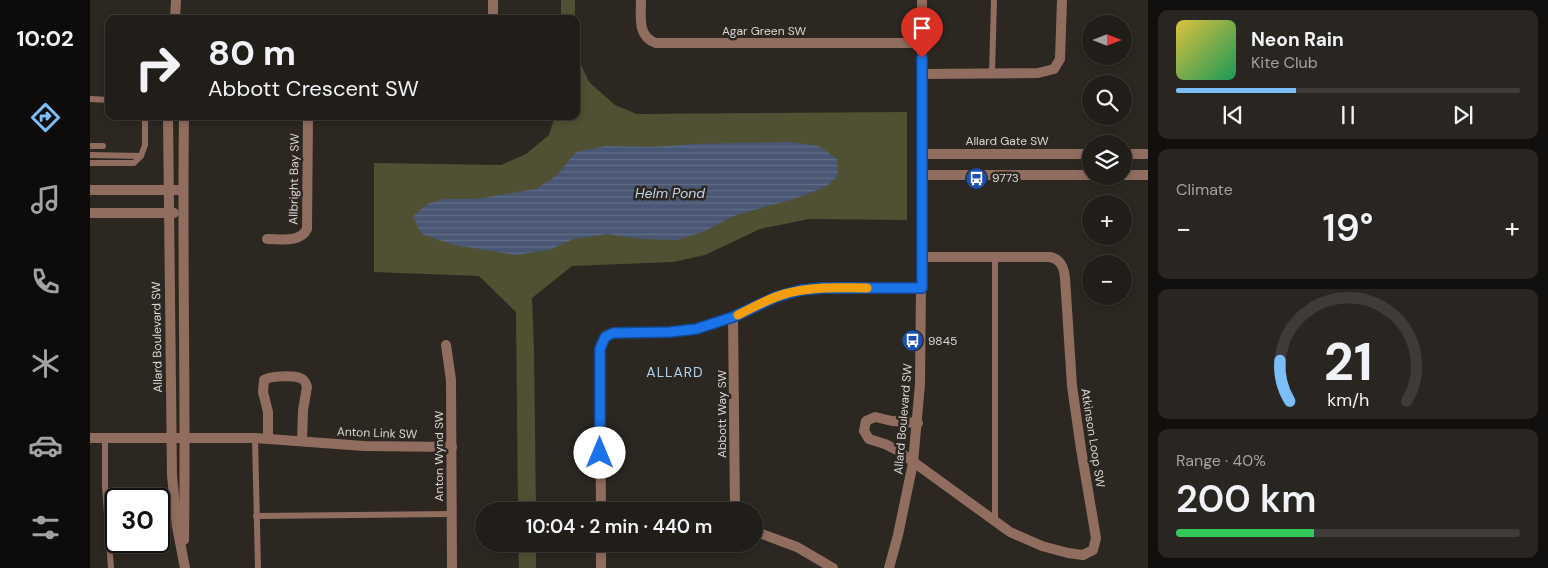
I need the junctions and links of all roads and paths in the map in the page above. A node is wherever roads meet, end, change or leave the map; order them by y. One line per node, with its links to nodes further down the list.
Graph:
1 (178, 0): 7 (street); 8 (street)
2 (493, 0): 9 (street)
3 (641, 0): 10 (street, Agar Green SW)
4 (922, 0): 10 (street, Allard Boulevard SW)
5 (994, 0): 11 (lane)
6 (1062, 0): 11 (street)
7 (176, 15)
8 (180, 15)
9 (493, 15)
10 (922, 43): 12 (street, Allard Boulevard SW)
11 (992, 73): 12 (street)
12 (922, 74): 21 (street, Allard Boulevard SW)
13 (90, 100): 14 (lane)
14 (105, 100)
15 (145, 120): 26 (lane)
16 (168, 120): 33 (street, Allard Boulevard SW)
17 (184, 120): 34 (street, Allard Boulevard SW)
18 (308, 120): 38 (street, Allbright Bay SW)
19 (90, 146): 20 (lane)
20 (103, 146)
21 (922, 154): 22 (street, Allard Gate SW); 28 (street, Allard Boulevard SW)
22 (1082, 154)
23 (1132, 154): 24 (street)
24 (1148, 154)
25 (90, 155): 26 (lane)
26 (141, 156): 27 (lane)
27 (90, 163)
28 (922, 175): 29 (street); 39 (street, Allard Boulevard SW)
29 (1082, 175)
30 (1132, 175): 31 (street)
31 (1148, 175)
32 (90, 190): 33 (street)
33 (168, 190): 34 (street); 37 (street, Allard Boulevard SW)
34 (183, 190): 35 (street, Allard Boulevard SW)
35 (183, 212): 37 (street); 48 (street, Allard Boulevard SW)
36 (90, 213): 37 (street)
37 (169, 213): 47 (street, Allard Boulevard SW)
38 (267, 239)
39 (922, 257): 40 (street, Atkinson Loop SW); 41 (street, Allard Boulevard SW)
40 (995, 257): 58 (lane); 58 (street, Atkinson Loop SW)
41 (922, 288): 42 (street); 44 (street, Allard Boulevard SW)
42 (733, 317): 54 (street); 55 (street, Abbott Way SW)
43 (446, 345): 52 (street, Anton Wynd SW)
44 (918, 423): 53 (street, Allard Boulevard SW); 53 (street, Atkinson Loop SW)
45 (90, 438): 46 (street, Anton Link SW)
46 (105, 438): 47 (street, Anton Link SW); 62 (lane)
47 (171, 438): 48 (street, Anton Link SW); 61 (street, Allard Boulevard SW)
48 (185, 438): 49 (street, Anton Link SW); 61 (street, Allard Boulevard SW)
49 (255, 438): 50 (street, Anton Link SW); 57 (lane)
50 (268, 438): 51 (street, Anton Link SW); 51 (street)
51 (302, 441): 52 (street, Anton Link SW)
52 (452, 447): 56 (street, Anton Wynd SW)
53 (913, 463): 58 (street, Atkinson Loop SW); 68 (street, Allard Boulevard SW)
54 (601, 502)
55 (735, 502)
56 (452, 514): 57 (lane); 65 (street, Anton Wynd SW)
57 (256, 516): 64 (lane)
58 (995, 522)
59 (763, 534): 67 (street)
60 (601, 552): 66 (street)
61 (184, 556): 63 (street, Allard Boulevard SW)
62 (111, 568)
63 (185, 568)
64 (258, 568)
65 (452, 568)
66 (601, 568)
67 (832, 568)
68 (889, 568)

